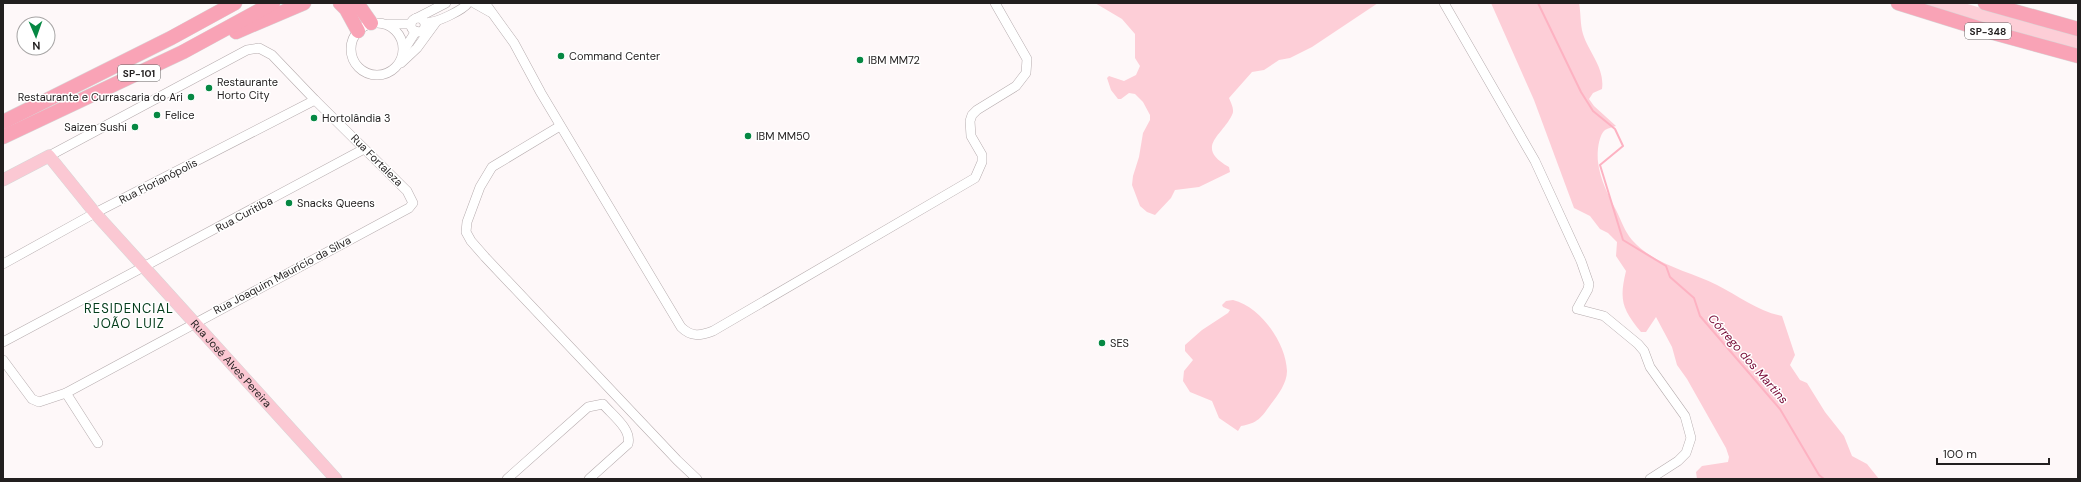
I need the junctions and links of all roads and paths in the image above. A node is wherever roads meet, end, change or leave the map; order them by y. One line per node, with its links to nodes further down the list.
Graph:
1 (235, 3): 26 (highway, SP-101)
2 (273, 3): 22 (highway, SP-101)
3 (304, 3): 22 (highway)
4 (340, 3): 20 (highway)
5 (357, 3): 16 (highway)
6 (446, 3): 18 (street)
7 (468, 3): 15 (street)
8 (474, 3): 14 (street)
9 (485, 3): 14 (street)
10 (995, 3): 27 (street)
11 (1444, 3): 45 (street)
12 (1898, 3): 23 (highway, SP-348)
13 (1985, 3): 19 (highway, SP-348)
14 (492, 13): 27 (street)
15 (436, 22): 18 (street); 24 (street)
16 (371, 23): 17 (street); 20 (street)
17 (385, 24): 18 (street); 21 (street)
18 (415, 25): 21 (street)
19 (2078, 29)
20 (358, 32): 24 (street)
21 (404, 50): 24 (street)
22 (183, 52): 28 (highway, SP-101)
23 (2078, 56)
24 (398, 65)
25 (315, 100): 29 (street, Rua Fortaleza); 30 (street, Rua Fortaleza); 33 (street, Rua Florianópolis)
26 (3, 122)
27 (560, 126): 44 (street)
28 (3, 137)
29 (364, 149): 32 (street, Rua Fortaleza); 35 (street, Rua Curitiba)
30 (49, 156): 31 (main road); 33 (main road, Rua José Alves Pereira)
31 (3, 180)
32 (412, 199): 36 (street, Rua Joaquim Maurício da Silva)
33 (95, 213): 34 (street, Rua Florianópolis); 35 (main road, Rua José Alves Pereira)
34 (3, 264)
35 (145, 268): 36 (main road, Rua José Alves Pereira); 37 (street, Rua Curitiba)
36 (194, 322): 39 (street, Rua Joaquim Maurício da Silva); 41 (main road, Rua José Alves Pereira)
37 (3, 342)
38 (3, 360): 39 (street, Rua Joaquim Maurício da Silva)
39 (66, 393): 40 (street)
40 (98, 443)
41 (336, 479)
42 (507, 479): 43 (street)
43 (588, 479)
44 (697, 479)
45 (1650, 479)

